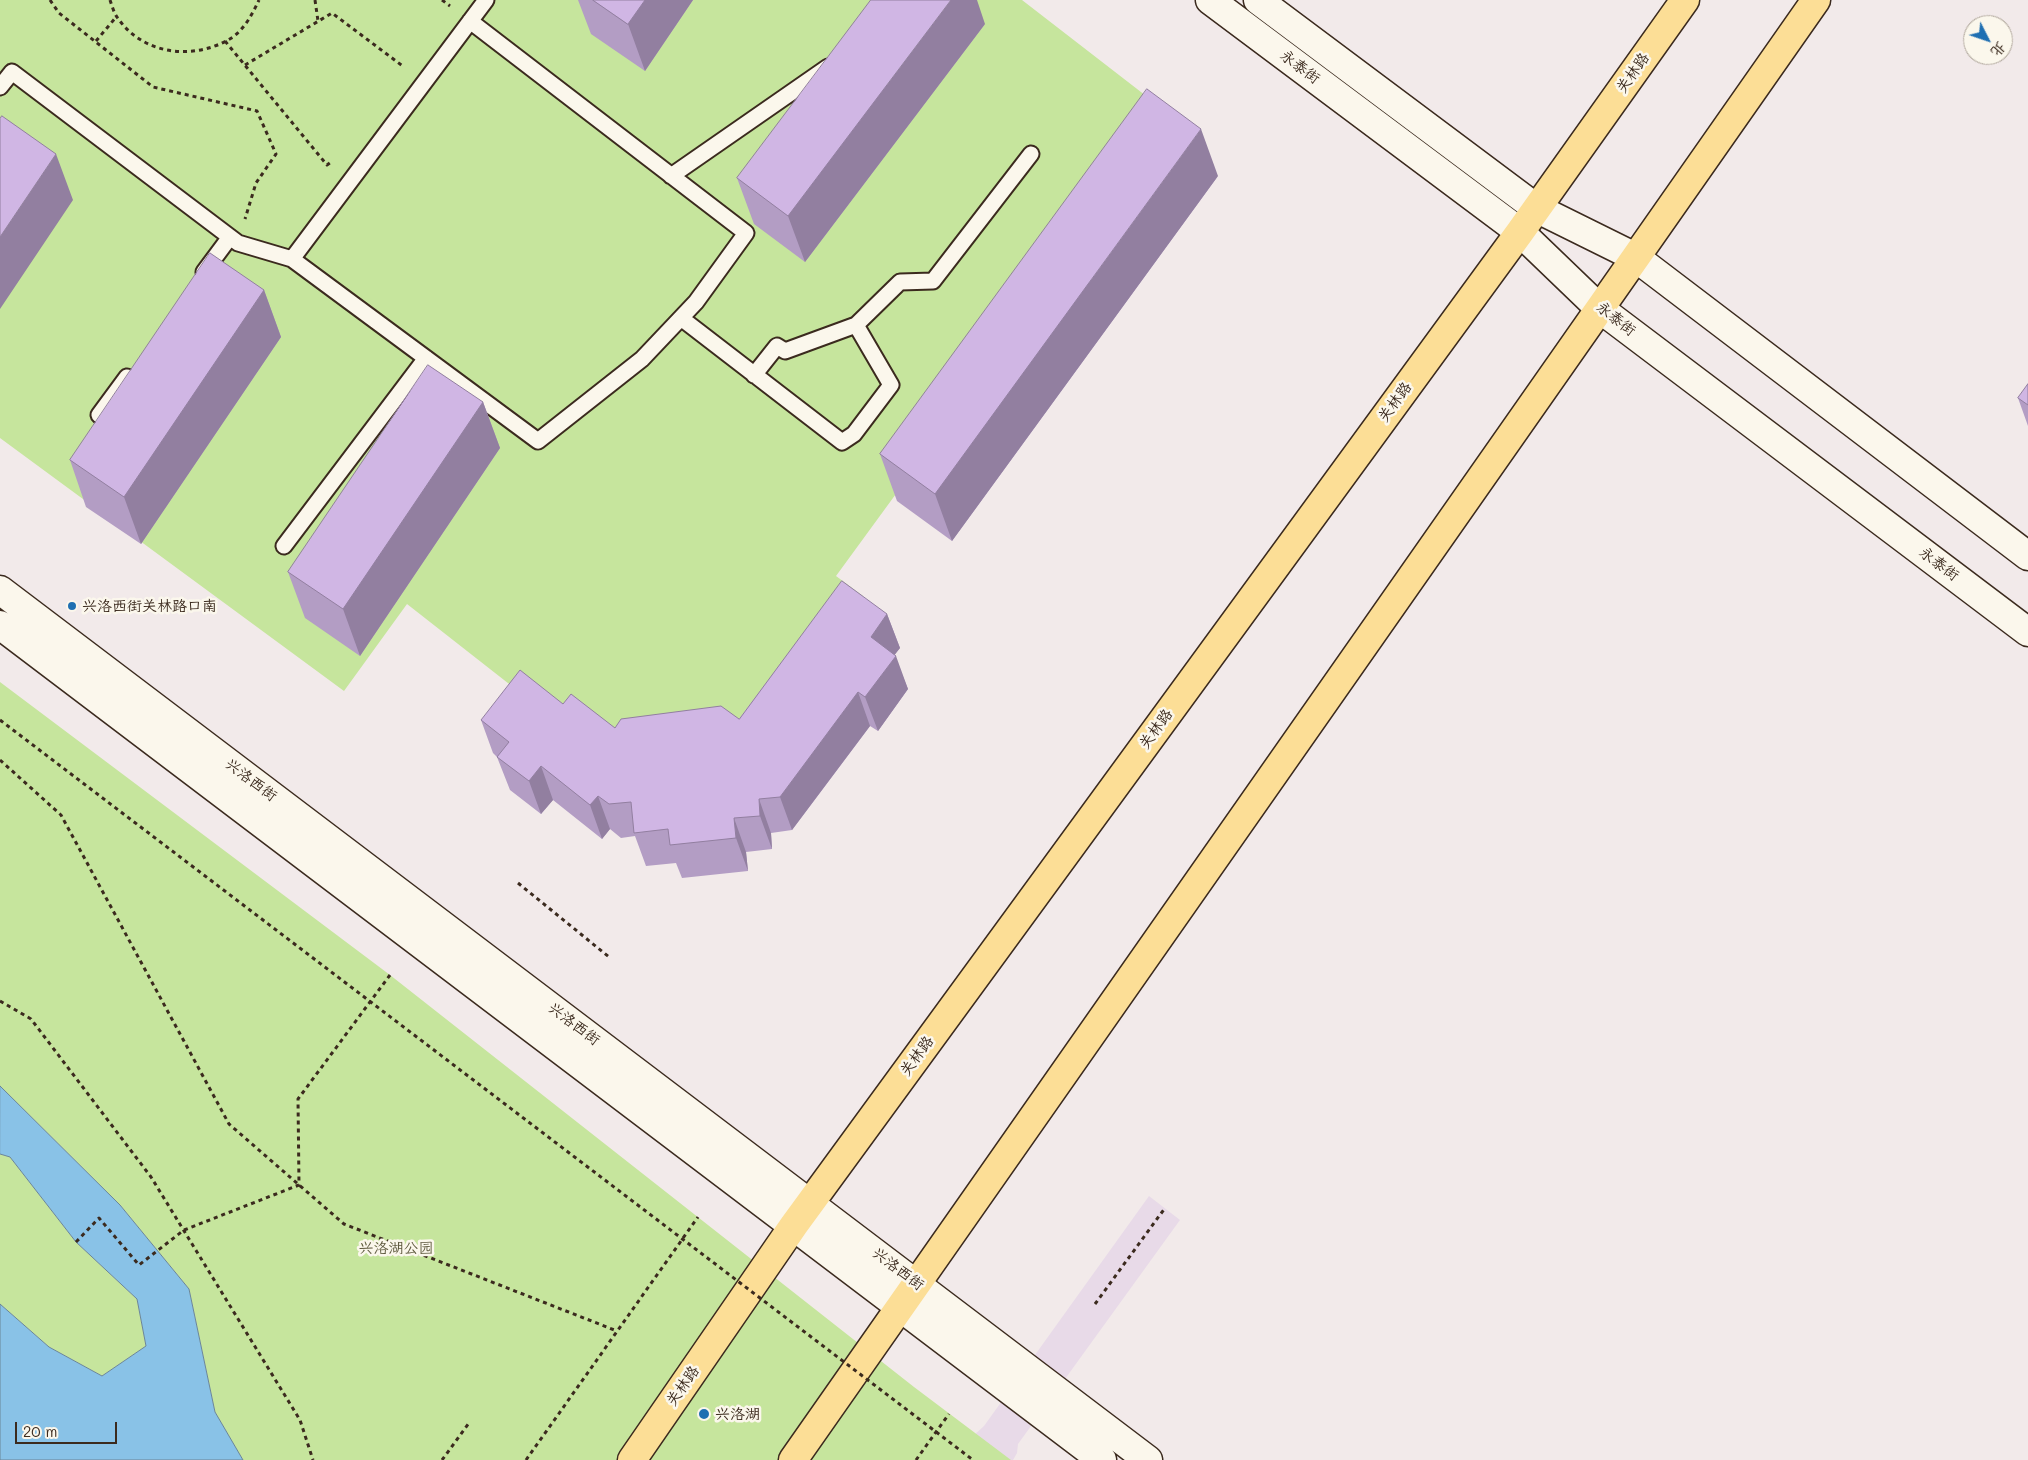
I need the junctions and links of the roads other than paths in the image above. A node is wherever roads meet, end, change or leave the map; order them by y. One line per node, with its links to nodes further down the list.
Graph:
1 (486, 0): 6 (lane)
2 (1210, 0): 12 (street, 永泰街)
3 (1258, 0): 11 (street, 永泰街)
4 (1685, 0): 11 (main road, 关林路)
5 (1816, 0): 14 (main road)
6 (470, 22): 10 (lane); 15 (lane)
7 (842, 54): 10 (lane)
8 (0, 87): 13 (lane)
9 (1031, 154): 19 (lane)
10 (671, 176): 18 (lane)
11 (1536, 208): 12 (main road, 关林路); 14 (street, 永泰街)
12 (1520, 232): 17 (street, 永泰街); 29 (main road, 关林路)
13 (234, 240): 15 (lane); 16 (lane)
14 (1635, 257): 17 (main road); 25 (street, 永泰街)
15 (292, 259): 20 (lane)
16 (196, 283)
17 (1599, 308): 28 (street, 永泰街); 31 (main road)
18 (680, 318): 20 (lane); 22 (lane)
19 (856, 325): 22 (lane); 22 (lane)
20 (426, 358): 24 (lane)
21 (133, 368): 23 (lane)
22 (754, 375)
23 (99, 415)
24 (284, 546)
25 (2028, 556)
26 (0, 590): 29 (street, 兴洛西街)
27 (0, 625): 30 (street, 兴洛西街)
28 (2028, 632)
29 (810, 1202): 30 (main road, 关林路); 31 (street, 兴洛西街)
30 (794, 1225): 32 (street, 兴洛西街); 33 (main road, 关林路)
31 (918, 1284): 32 (main road); 36 (street, 兴洛西街)
32 (901, 1307): 34 (main road); 35 (street, 兴洛西街)
33 (632, 1460)
34 (794, 1460)
35 (1102, 1460)
36 (1148, 1460)

